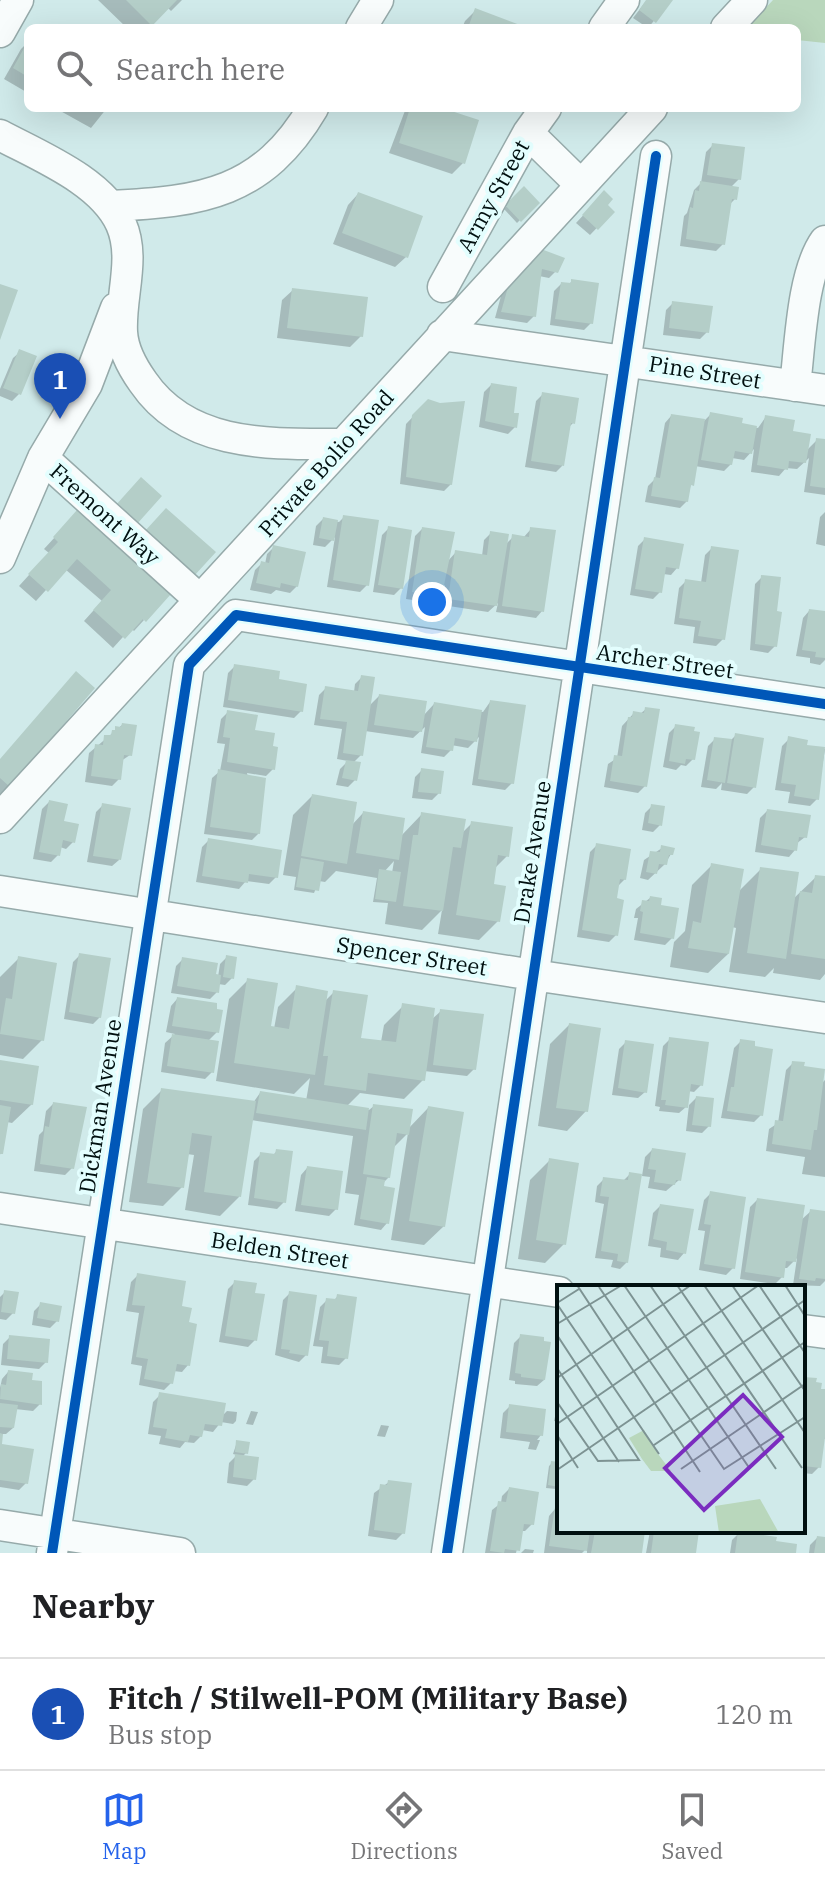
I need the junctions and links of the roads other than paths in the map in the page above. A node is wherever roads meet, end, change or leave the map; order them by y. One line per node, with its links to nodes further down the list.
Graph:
1 (18, 0): 8 (street)
2 (378, 0): 5 (street)
3 (624, 0): 6 (street)
4 (752, 0): 7 (street)
5 (363, 24)
6 (607, 24)
7 (730, 24)
8 (0, 32)
9 (310, 112): 16 (street)
10 (543, 112): 12 (street, Army Street)
11 (648, 112): 15 (street, Private Bolio Road)
12 (528, 133): 15 (street); 19 (street, Army Street)
13 (5, 146): 16 (street)
14 (656, 156): 21 (street, Drake Avenue)
15 (581, 185): 20 (street, Private Bolio Road)
16 (110, 206): 18 (street)
17 (825, 241): 22 (street)
18 (124, 287): 24 (street); 25 (street, Fremont Way)
19 (443, 287)
20 (442, 335): 21 (street, Pine Street); 24 (street, Private Bolio Road)
21 (627, 360): 22 (street, Pine Street); 29 (street, Drake Avenue)
22 (795, 386): 23 (street, Pine Street)
23 (825, 390)
24 (343, 444): 27 (street, Private Bolio Road)
25 (43, 458): 26 (street); 27 (street, Fremont Way)
26 (0, 558)
27 (200, 600): 31 (street, Private Bolio Road)
28 (189, 665): 29 (street, Archer Street); 33 (street, Dickman Avenue)
29 (580, 669): 30 (street, Archer Street); 34 (street, Drake Avenue)
30 (825, 704)
31 (0, 818)
32 (0, 891): 33 (street, Spencer Street)
33 (149, 915): 34 (street, Spencer Street); 37 (street, Dickman Avenue)
34 (533, 975): 35 (street, Spencer Street); 38 (street, Drake Avenue)
35 (825, 1018)
36 (0, 1208): 37 (street, Belden Street)
37 (102, 1223): 38 (street, Belden Street); 43 (street, Dickman Avenue)
38 (489, 1282): 39 (street, Belden Street); 45 (street, Drake Avenue)
39 (557, 1292)
40 (805, 1330): 41 (street)
41 (825, 1333)
42 (0, 1525): 43 (street)
43 (54, 1543): 44 (street)
44 (180, 1553)
45 (447, 1553)

